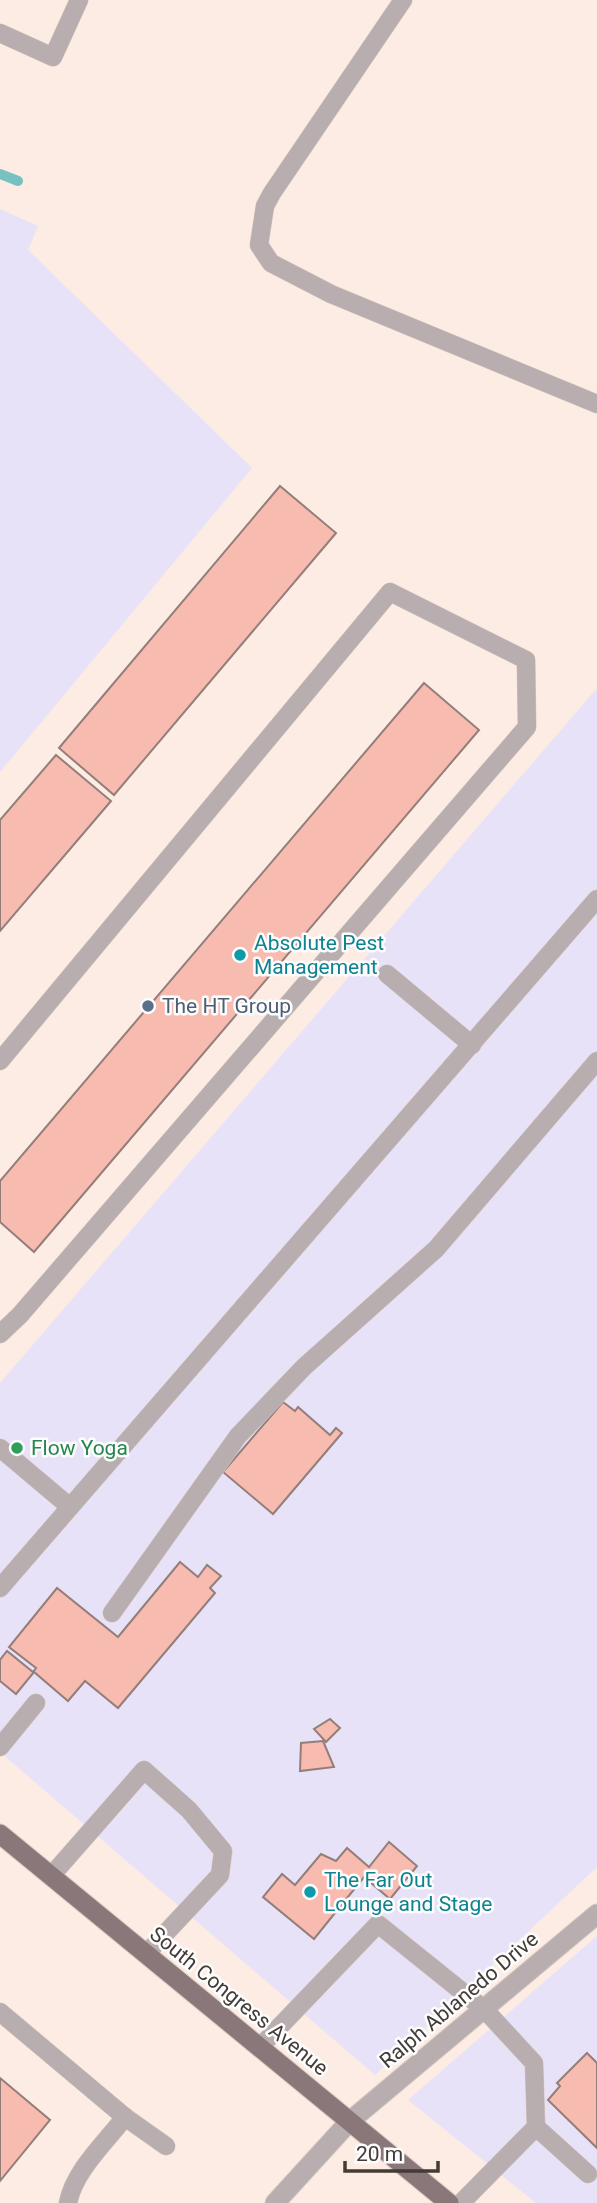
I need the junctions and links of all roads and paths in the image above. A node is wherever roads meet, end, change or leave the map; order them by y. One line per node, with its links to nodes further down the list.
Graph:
1 (79, 0): 3 (lane)
2 (403, 0): 4 (lane)
3 (0, 33)
4 (597, 404)
5 (597, 899): 7 (lane)
6 (387, 974): 7 (lane)
7 (472, 1045): 12 (lane)
8 (0, 1061): 10 (lane)
9 (597, 1061): 14 (lane)
10 (0, 1334)
11 (0, 1448): 12 (lane)
12 (70, 1507): 13 (lane)
13 (0, 1588)
14 (112, 1613)
15 (36, 1703): 16 (lane)
16 (0, 1746)
17 (0, 1834): 18 (main road, South Congress Avenue)
18 (51, 1876): 20 (main road, South Congress Avenue); 20 (lane)
19 (597, 1914): 21 (street, Ralph Ablanedo Drive)
20 (146, 1954): 23 (main road, South Congress Avenue)
21 (485, 2010): 23 (lane); 25 (street, Ralph Ablanedo Drive); 26 (lane)
22 (0, 2012): 24 (lane)
23 (260, 2047): 25 (main road, South Congress Avenue)
24 (125, 2117): 27 (lane); 29 (lane)
25 (350, 2121): 30 (street, Ralph Ablanedo Drive); 31 (main road, South Congress Avenue)
26 (536, 2127): 28 (lane); 32 (lane)
27 (166, 2146)
28 (588, 2174)
29 (68, 2203)
30 (275, 2203)
31 (449, 2203)
32 (461, 2203)

